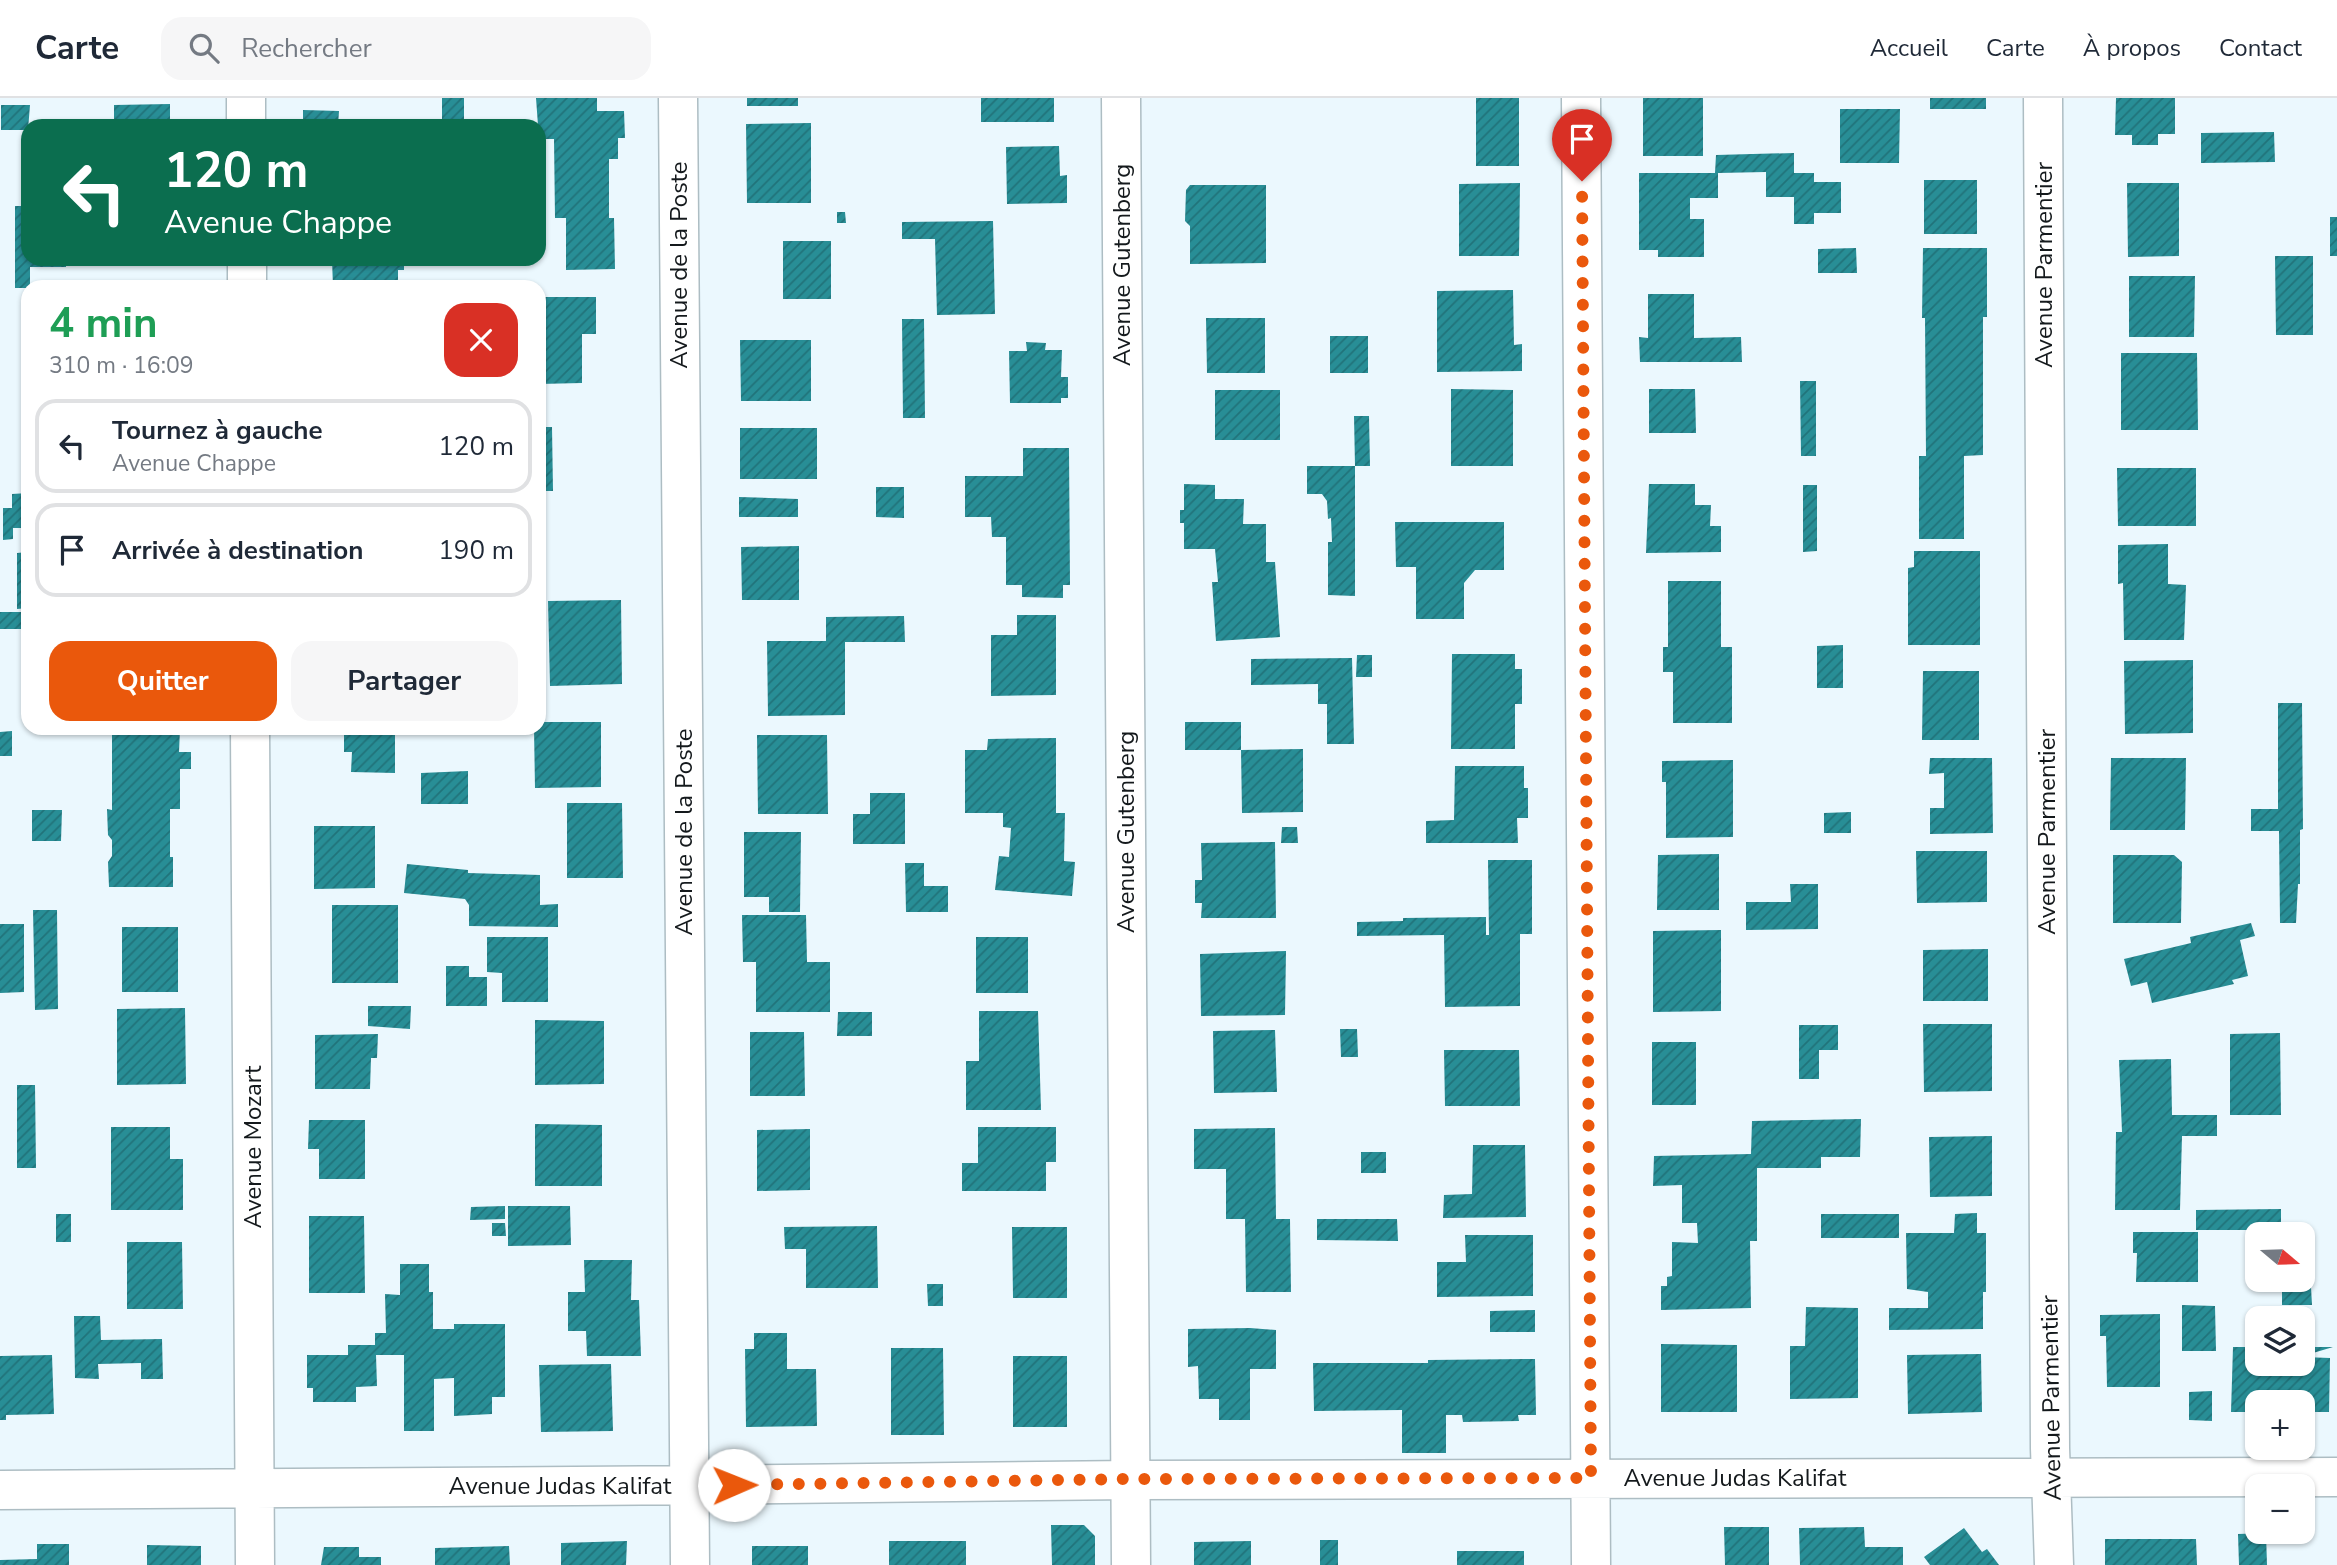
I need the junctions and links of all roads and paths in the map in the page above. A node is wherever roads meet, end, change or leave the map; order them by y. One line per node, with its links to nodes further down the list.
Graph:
1 (246, 98): 6 (street)
2 (678, 98): 12 (street, Avenue de la Poste)
3 (1121, 98): 10 (street, Avenue Gutenberg)
4 (1581, 98): 9 (street)
5 (2043, 98): 11 (street, Avenue Parmentier)
6 (246, 119)
7 (250, 735): 13 (street, Avenue Mozart)
8 (2337, 1477): 11 (street, Avenue Judas Kalifat)
9 (1591, 1478): 10 (street, Avenue Judas Kalifat); 11 (street, Avenue Judas Kalifat); 18 (street)
10 (1130, 1479): 12 (street, Avenue Judas Kalifat); 17 (street, Avenue Gutenberg)
11 (2052, 1479): 19 (street, Avenue Parmentier)
12 (690, 1485): 13 (street, Avenue Judas Kalifat); 16 (street, Avenue de la Poste)
13 (254, 1487): 14 (street, Avenue Judas Kalifat); 15 (street, Avenue Mozart)
14 (0, 1490)
15 (255, 1565)
16 (690, 1565)
17 (1131, 1565)
18 (1591, 1565)
19 (2054, 1565)

